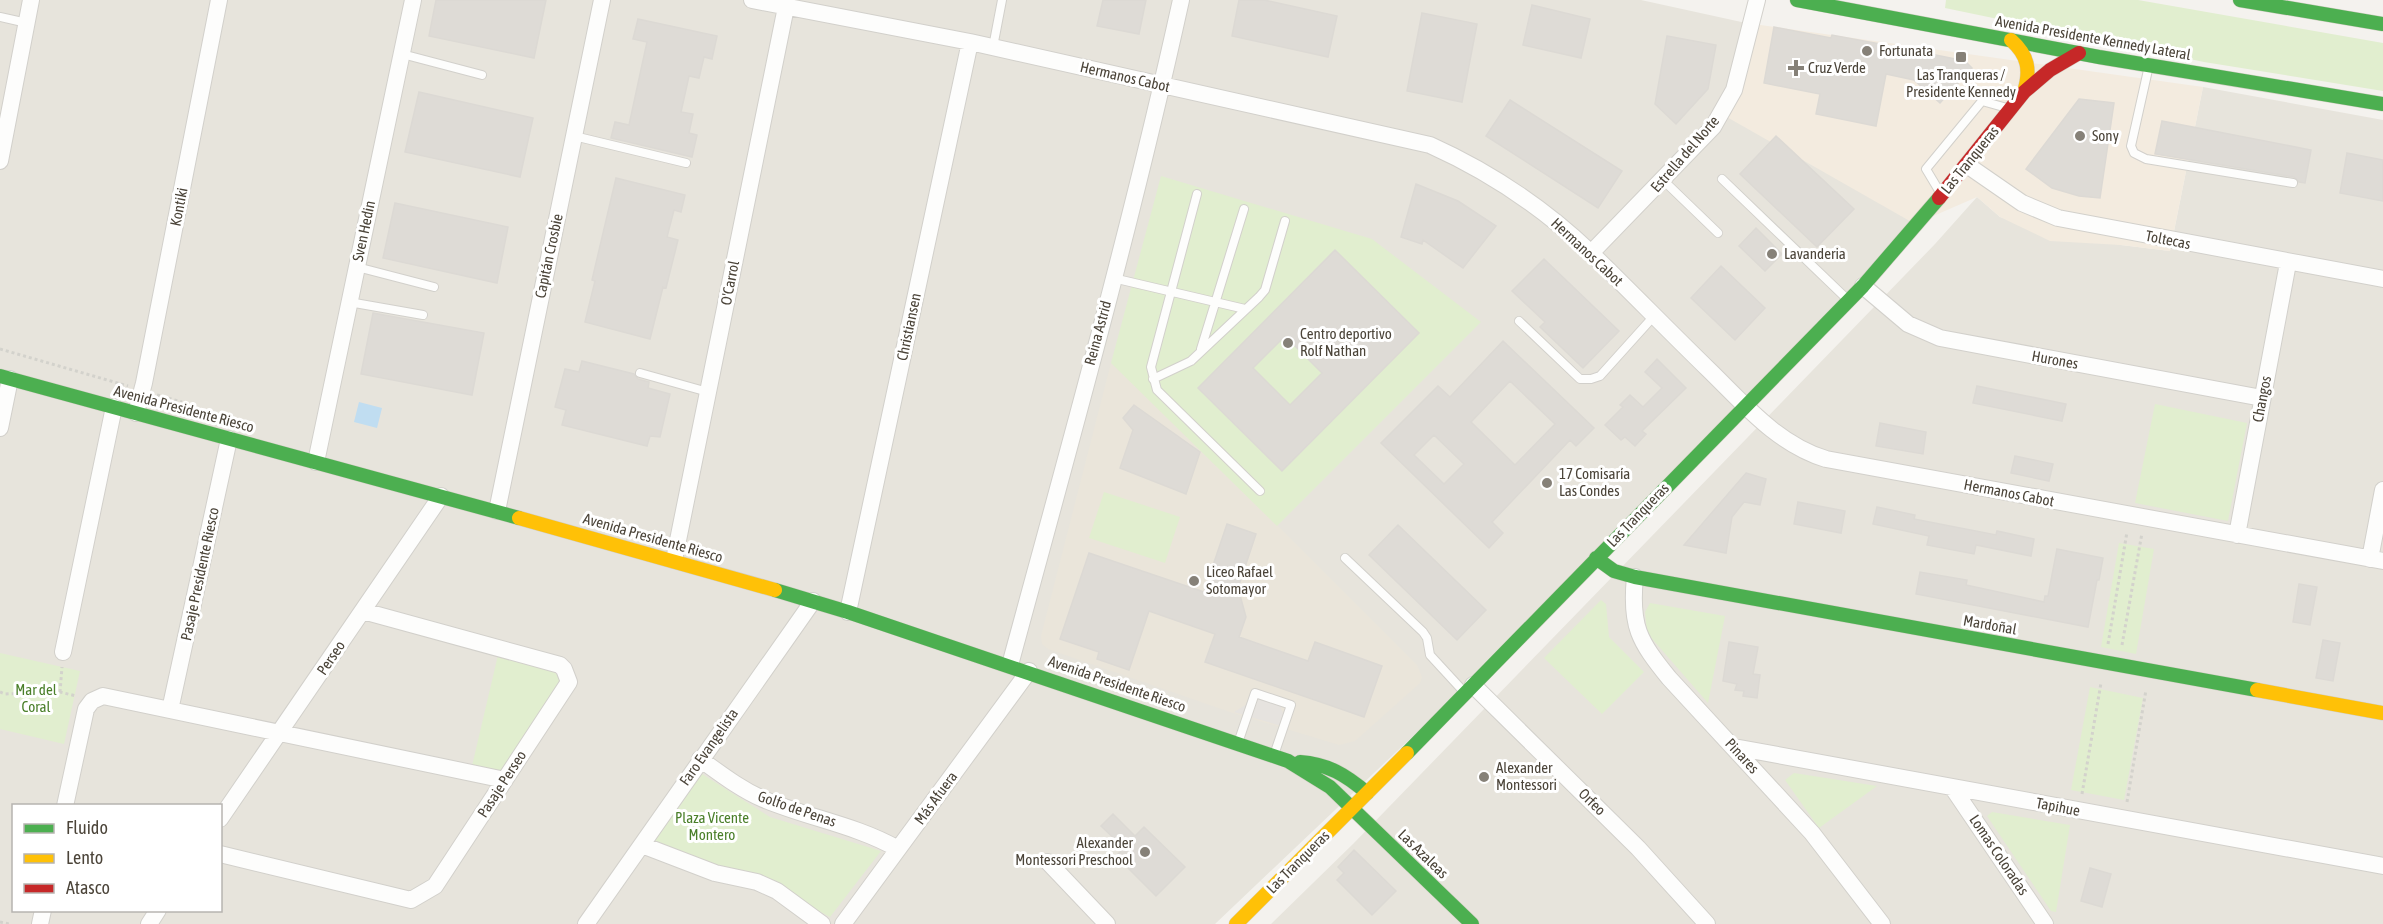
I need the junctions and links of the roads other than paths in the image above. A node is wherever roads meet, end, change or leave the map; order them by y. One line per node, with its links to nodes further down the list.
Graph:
1 (31, 0): 13 (street)
2 (219, 0): 61 (street, Kontiki)
3 (413, 0): 19 (street, Sven Hedin)
4 (602, 0): 26 (street, Capitán Crosbie)
5 (752, 0): 11 (street, Hermanos Cabot)
6 (1002, 0): 17 (lane)
7 (1181, 0): 22 (street, Reina Astrid)
8 (1757, 0): 31 (street, Estrella del Norte)
9 (1797, 0): 15 (main road, Avenida Presidente Kennedy Lateral)
10 (2240, 0): 14 (main road)
11 (786, 7): 16 (street, Hermanos Cabot); 57 (street, O'Carrol)
12 (0, 17): 13 (lane)
13 (27, 23): 27 (street)
14 (2383, 24)
15 (2011, 40): 18 (main road, Avenida Presidente Kennedy Lateral); 23 (main road, Las Tranqueras)
16 (969, 42): 17 (street, Hermanos Cabot); 77 (street, Christiansen)
17 (993, 47): 22 (street, Hermanos Cabot)
18 (2079, 53): 20 (main road, Avenida Presidente Kennedy Lateral); 23 (main road, Las Tranqueras)
19 (402, 54): 21 (lane); 40 (street, Sven Hedin)
20 (2149, 65): 24 (main road, Avenida Presidente Kennedy Lateral); 32 (lane)
21 (482, 75)
22 (1162, 85): 38 (street, Hermanos Cabot); 41 (street, Reina Astrid)
23 (2024, 92): 25 (main road, Las Tranqueras)
24 (2383, 104)
25 (2011, 109): 29 (main road, Las Tranqueras); 34 (lane)
26 (574, 136): 28 (lane); 68 (street, Capitán Crosbie)
27 (0, 161)
28 (686, 163)
29 (1966, 165): 34 (main road, Las Tranqueras); 39 (street, Toltecas)
30 (1722, 179): 46 (lane)
31 (1664, 180): 37 (lane); 38 (street, Estrella del Norte)
32 (2293, 183)
33 (1197, 194): 45 (lane)
34 (1942, 195): 43 (main road, Las Tranqueras)
35 (1244, 209): 48 (lane)
36 (1285, 221): 49 (lane)
37 (1718, 233)
38 (1591, 253): 51 (street, Hermanos Cabot)
39 (2288, 263): 42 (street, Toltecas); 58 (street, Changos)
40 (357, 267): 44 (lane); 47 (street, Sven Hedin)
41 (1113, 278): 45 (lane); 79 (street, Reina Astrid)
42 (2383, 279)
43 (1863, 286): 46 (main road, Las Tranqueras); 58 (street, Hurones)
44 (434, 287)
45 (1170, 291): 48 (lane); 56 (lane)
46 (1849, 300): 60 (main road, Las Tranqueras)
47 (350, 302): 50 (lane); 64 (street, Sven Hedin)
48 (1216, 302): 49 (lane); 53 (lane)
49 (1245, 309): 53 (lane)
50 (423, 315)
51 (1654, 316): 52 (lane); 60 (street, Hermanos Cabot)
52 (1519, 321)
53 (1200, 352): 56 (lane)
54 (640, 374): 57 (lane)
55 (5, 377): 59 (main road, Avenida Presidente Riesco); 62 (street)
56 (1153, 379): 66 (lane)
57 (708, 392): 72 (street, O'Carrol)
58 (2262, 398): 69 (street, Changos)
59 (114, 407): 61 (main road, Avenida Presidente Riesco); 78 (street)
60 (1746, 407): 69 (street, Hermanos Cabot); 71 (main road, Las Tranqueras)
61 (136, 413): 63 (main road, Avenida Presidente Riesco)
62 (0, 428)
63 (230, 439): 64 (main road, Avenida Presidente Riesco); 82 (street, Pasaje Presidente Riesco)
64 (316, 462): 67 (main road, Avenida Presidente Riesco)
65 (2383, 490): 73 (street)
66 (1260, 491)
67 (441, 496): 68 (main road, Avenida Presidente Riesco); 76 (street, Perseo)
68 (497, 512): 72 (main road, Avenida Presidente Riesco)
69 (2237, 535): 73 (street, Hermanos Cabot)
70 (1345, 558): 81 (lane)
71 (1596, 558): 74 (main road, Mardoñal); 81 (main road, Las Tranqueras)
72 (674, 560): 75 (main road, Avenida Presidente Riesco)
73 (2377, 560)
74 (1635, 577): 83 (main road, Mardoñal); 86 (street, Pinares)
75 (813, 602): 77 (main road, Avenida Presidente Riesco); 88 (street, Faro Evangelista)
76 (363, 611): 84 (street, Perseo); 90 (street, Pasaje Perseo)
77 (848, 612): 79 (main road, Avenida Presidente Riesco)
78 (63, 652)
79 (1010, 665): 80 (main road, Avenida Presidente Riesco)
80 (1029, 671): 85 (main road, Avenida Presidente Riesco); 97 (street, Más Afuera)
81 (1469, 689): 92 (main road, Las Tranqueras); 107 (street, Orfeo)
82 (170, 710): 84 (street); 93 (street)
83 (2383, 713)
84 (279, 734): 90 (street); 95 (street, Perseo)
85 (1238, 743): 87 (main road, Avenida Presidente Riesco); 87 (lane)
86 (1734, 747): 91 (street, Tapihue); 108 (street, Pinares)
87 (1274, 755): 89 (main road, Avenida Presidente Riesco)
88 (700, 759): 96 (street, Faro Evangelista); 97 (street, Golfo de Penas)
89 (1288, 761): 92 (main road, Avenida Presidente Riesco); 94 (main road, Avenida Presidente Riesco)
90 (505, 780): 98 (street, Pasaje Perseo)
91 (1952, 787): 100 (street, Tapihue); 109 (street, Lomas Coloradas)
92 (1367, 793): 94 (main road, Las Tranqueras)
93 (65, 804)
94 (1352, 808): 105 (main road, Las Tranqueras); 106 (main road, Las Azaleas)
95 (222, 816)
96 (642, 845): 101 (street, Faro Evangelista); 102 (street)
97 (898, 849): 103 (street, Más Afuera)
98 (222, 854)
99 (1048, 862): 104 (street)
100 (2383, 866)
101 (586, 924)
102 (822, 924)
103 (843, 924)
104 (1107, 924)
105 (1236, 924)
106 (1472, 924)
107 (1707, 924)
108 (1882, 924)
109 (2045, 924)

